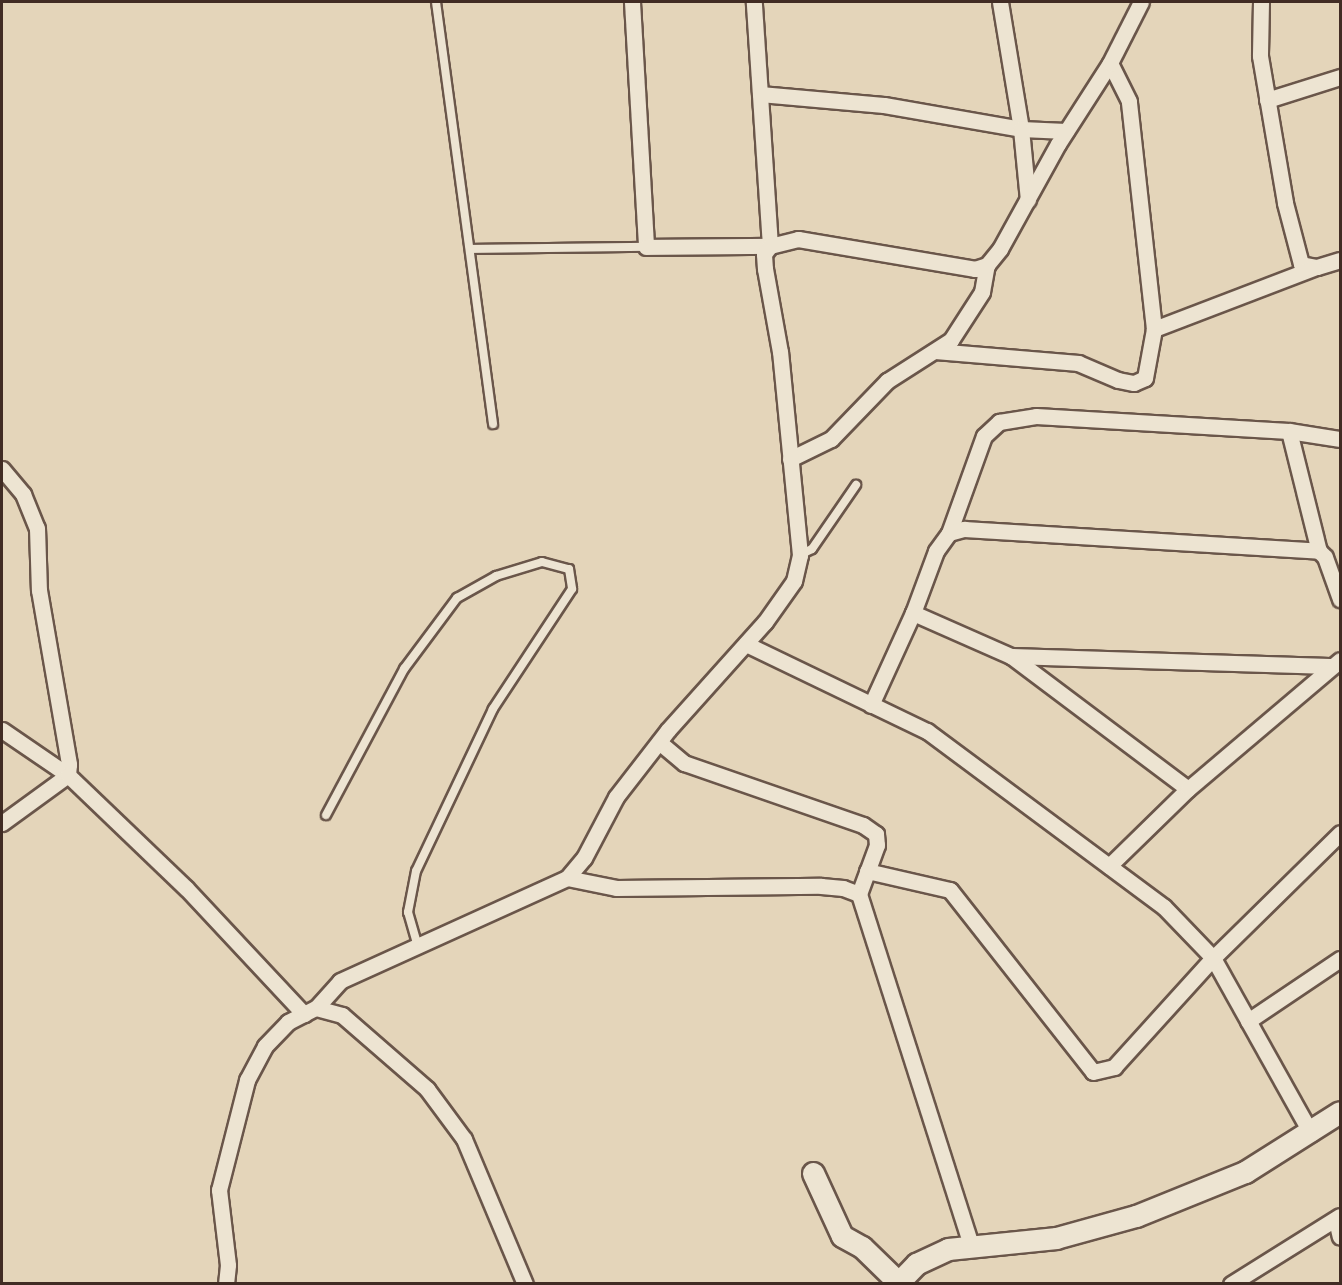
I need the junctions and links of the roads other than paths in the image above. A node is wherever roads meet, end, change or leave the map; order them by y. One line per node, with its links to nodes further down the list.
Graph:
1 (436, 2): 16 (lane)
2 (632, 2): 15 (street)
3 (754, 2): 9 (street)
4 (1000, 2): 11 (street)
5 (1140, 2): 7 (street)
6 (1261, 2): 10 (street)
7 (1110, 63): 12 (street); 20 (street)
8 (1341, 76): 10 (street)
9 (760, 94): 11 (street); 14 (street)
10 (1268, 100): 19 (street)
11 (1022, 129): 12 (street); 13 (street)
12 (1066, 130): 13 (street)
13 (1028, 200): 18 (street)
14 (770, 246): 15 (street); 18 (street); 25 (street)
15 (646, 247): 16 (lane)
16 (470, 249): 22 (lane)
17 (1341, 260): 19 (street)
18 (987, 265): 21 (street)
19 (1317, 267): 20 (street)
20 (1154, 329): 21 (street)
21 (935, 351): 25 (street)
22 (493, 424)
23 (1289, 431): 24 (street); 28 (street); 29 (street)
24 (1341, 439)
25 (790, 459): 30 (street)
26 (2, 469): 39 (street)
27 (856, 485): 30 (lane)
28 (949, 534): 29 (street); 32 (street)
29 (1318, 551): 31 (street)
30 (800, 555): 33 (street)
31 (1341, 599)
32 (913, 613): 34 (street); 36 (street)
33 (746, 644): 36 (street); 38 (street)
34 (1011, 656): 35 (street); 40 (street)
35 (1335, 663): 40 (street)
36 (871, 705): 44 (street)
37 (2, 730): 39 (street)
38 (658, 742): 45 (street); 46 (street)
39 (68, 775): 42 (street); 51 (street)
40 (1188, 789): 44 (street)
41 (326, 815): 48 (lane)
42 (2, 823)
43 (1341, 833): 49 (street)
44 (1109, 866): 49 (street)
45 (867, 871): 47 (street); 49 (street)
46 (567, 878): 47 (street); 48 (street)
47 (859, 894): 58 (street)
48 (417, 944): 51 (street)
49 (1213, 958): 52 (street)
50 (1341, 959): 52 (street)
51 (310, 1011): 60 (street); 61 (street)
52 (1248, 1021): 54 (street)
53 (1341, 1112): 54 (street)
54 (1311, 1133): 58 (street)
55 (813, 1173): 59 (street)
56 (1338, 1218): 57 (street); 62 (street)
57 (1341, 1237)
58 (971, 1246): 59 (street)
59 (898, 1283)
60 (226, 1284)
61 (525, 1284)
62 (1231, 1284)

